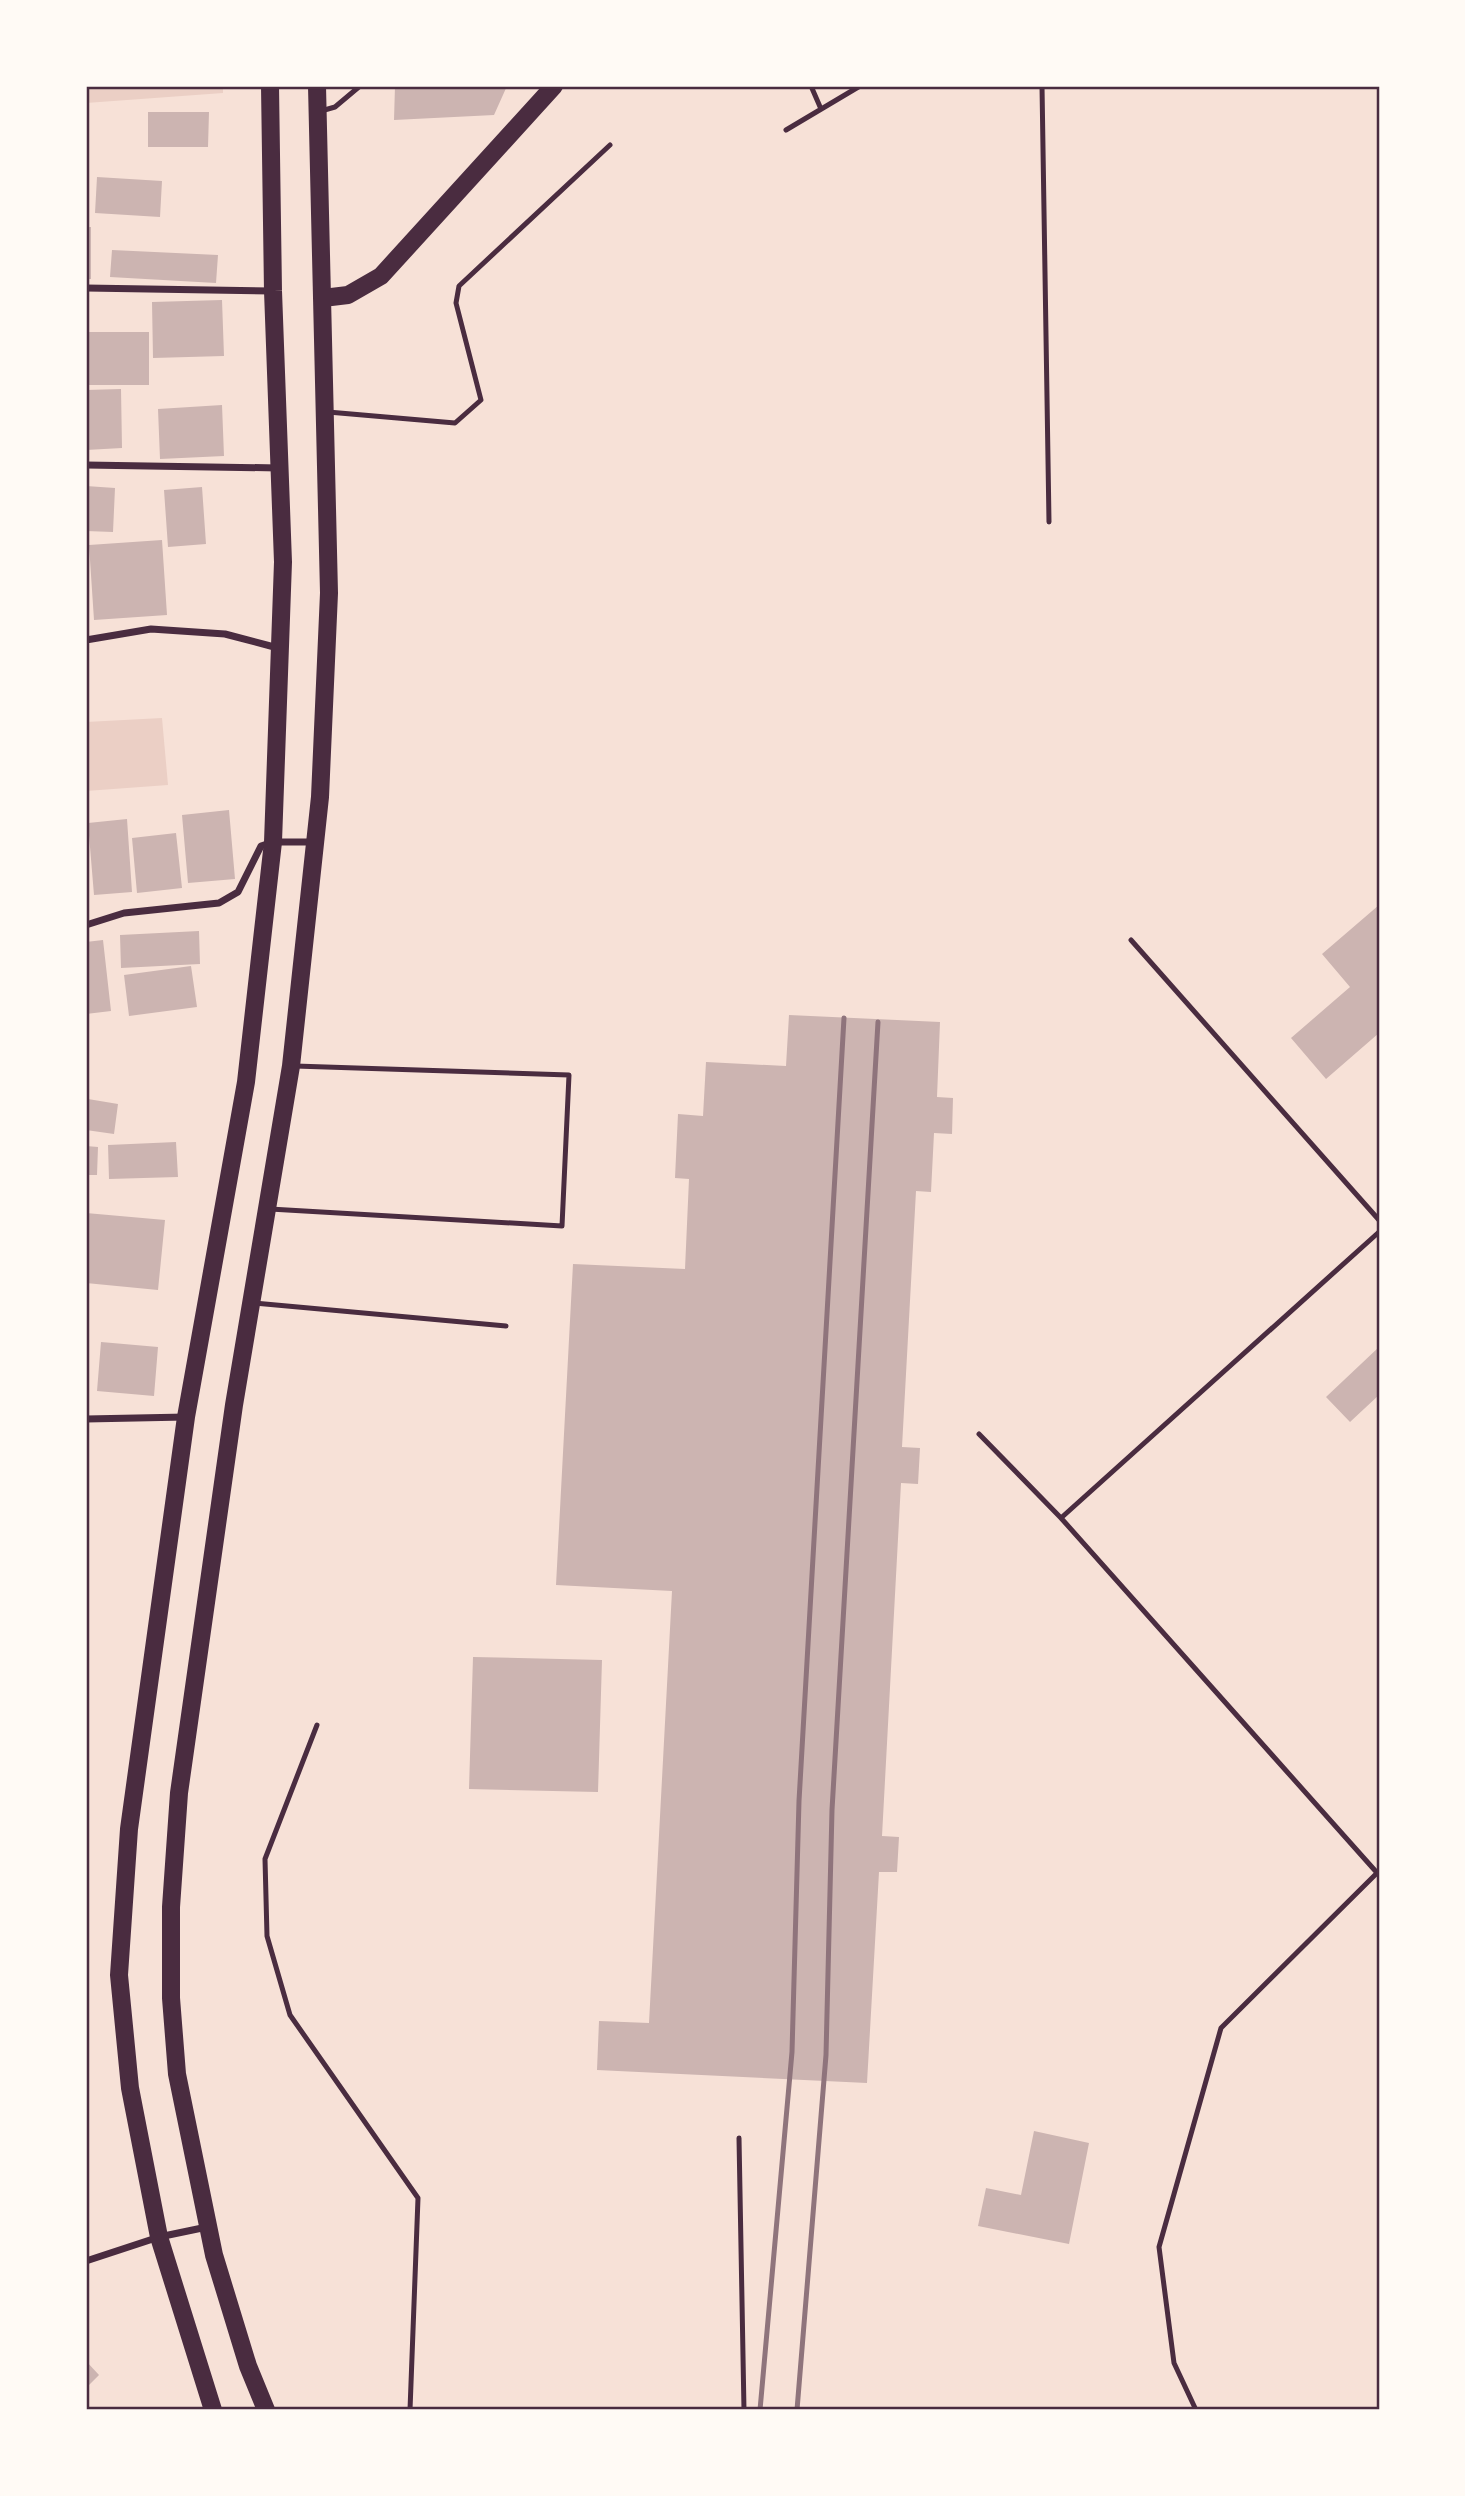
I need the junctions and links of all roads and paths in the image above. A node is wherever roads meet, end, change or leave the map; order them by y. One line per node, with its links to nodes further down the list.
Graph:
1 (270, 86): 13 (main road)
2 (317, 86): 9 (main road)
3 (360, 86): 9 (lane)
4 (554, 86): 14 (main road)
5 (811, 86): 8 (lane)
6 (860, 86): 8 (lane)
7 (1042, 86): 18 (lane)
8 (821, 109): 10 (lane)
9 (318, 112): 14 (main road)
10 (786, 130)
11 (610, 145): 15 (lane)
12 (86, 288): 13 (street)
13 (273, 291): 17 (main road)
14 (323, 298): 15 (main road)
15 (325, 412): 22 (main road)
16 (86, 465): 17 (street)
17 (279, 468): 20 (main road)
18 (1049, 522)
19 (86, 640): 20 (street)
20 (282, 649): 21 (main road)
21 (274, 842): 22 (street); 23 (street); 31 (main road)
22 (314, 842): 25 (main road)
23 (86, 925)
24 (1131, 940): 27 (lane)
25 (291, 1066): 26 (main road); 26 (lane)
26 (267, 1209): 29 (main road)
27 (1379, 1220)
28 (1379, 1232): 34 (lane)
29 (250, 1303): 30 (lane); 38 (main road)
30 (506, 1325)
31 (186, 1417): 32 (street); 39 (main road)
32 (86, 1419)
33 (979, 1434): 34 (lane)
34 (1061, 1518): 36 (lane)
35 (317, 1726): 43 (lane)
36 (1379, 1873): 45 (lane)
37 (739, 2138): 44 (lane)
38 (207, 2227): 39 (street); 42 (main road)
39 (159, 2238): 40 (street); 41 (main road)
40 (86, 2261)
41 (213, 2410)
42 (266, 2410)
43 (410, 2410)
44 (744, 2410)
45 (1196, 2410)

